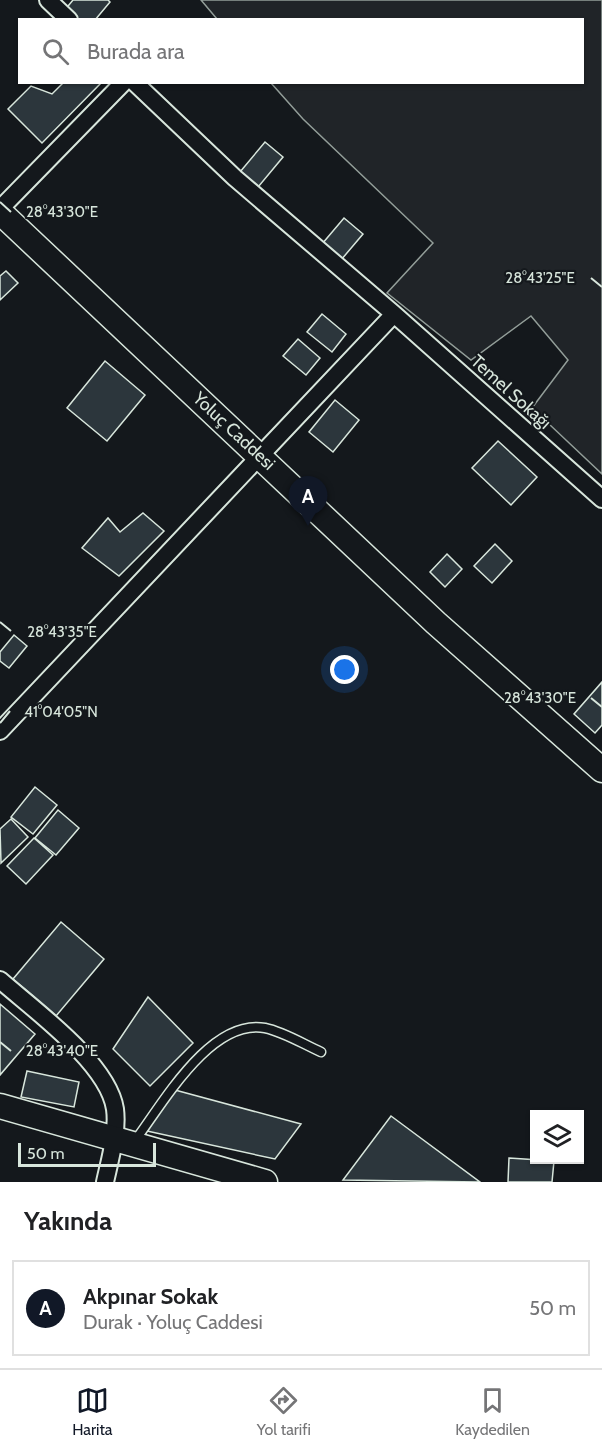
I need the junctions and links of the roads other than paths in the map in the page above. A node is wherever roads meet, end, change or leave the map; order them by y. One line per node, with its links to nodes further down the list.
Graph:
1 (48, 0): 2 (street)
2 (67, 18)
3 (122, 84): 5 (street)
4 (136, 84): 6 (street, Temel Sokağı)
5 (0, 210): 7 (street, Yoluç Caddesi)
6 (394, 314): 7 (street); 8 (street, Temel Sokağı)
7 (262, 457): 9 (street); 10 (street, Yoluç Caddesi)
8 (602, 499)
9 (0, 731)
10 (602, 770)
11 (0, 980): 14 (street)
12 (321, 1052): 14 (lane)
13 (0, 1106): 14 (street)
14 (123, 1142): 15 (street); 16 (street)
15 (105, 1182)
16 (265, 1182)

